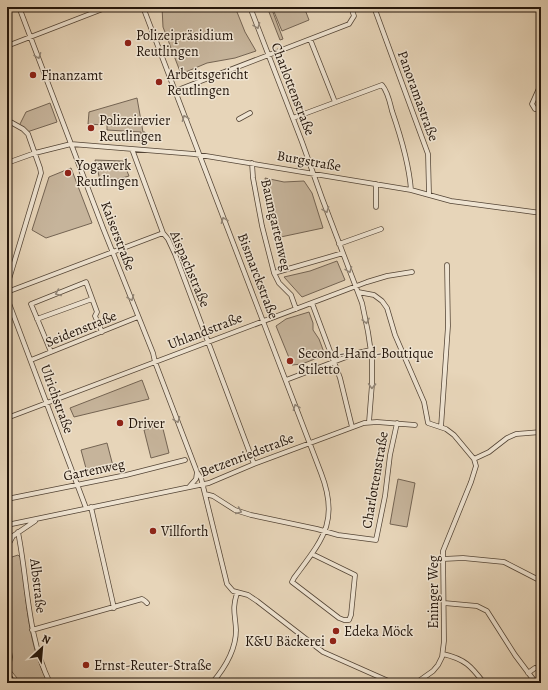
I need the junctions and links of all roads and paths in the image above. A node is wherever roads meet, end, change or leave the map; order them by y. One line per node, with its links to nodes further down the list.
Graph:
1 (19, 7): 8 (street, Kaiserstraße)
2 (108, 7): 8 (street)
3 (143, 7): 14 (street, Bismarckstraße)
4 (250, 7): 12 (street, Charlottenstraße, one-way to 12)
5 (351, 7): 9 (street)
6 (374, 7): 30 (street, Panoramastraße)
7 (541, 30): 11 (street)
8 (30, 37): 10 (street); 21 (street, Kaiserstraße, one-way to 21)
9 (310, 38): 12 (street); 15 (street)
10 (7, 46)
11 (541, 48)
12 (268, 55): 14 (street); 18 (street, Charlottenstraße)
13 (541, 84): 16 (street)
14 (175, 91): 24 (street, Bismarckstraße, one-way to 14)
15 (335, 102): 18 (street); 29 (street)
16 (541, 110)
17 (250, 113): 19 (street)
18 (293, 118): 27 (street, Charlottenstraße)
19 (239, 119)
20 (7, 120): 23 (street)
21 (71, 144): 22 (street, Burgstraße); 23 (street, Burgstraße); 36 (street, Kaiserstraße)
22 (132, 149): 24 (street, Burgstraße); 34 (street, Aispachstraße)
23 (35, 153): 25 (street, Burgstraße); 41 (street)
24 (199, 154): 26 (street, Burgstraße); 51 (street, Bismarckstraße, one-way to 24)
25 (7, 163)
26 (252, 163): 27 (street, Burgstraße); 40 (street, Baumgartenweg)
27 (314, 173): 28 (street, Burgstraße); 35 (street, Charlottenstraße, one-way to 35)
28 (376, 184): 29 (street, Burgstraße); 31 (street)
29 (411, 190): 30 (street, Burgstraße)
30 (429, 194): 32 (street, Burgstraße)
31 (376, 207)
32 (541, 213)
33 (380, 229): 35 (street)
34 (163, 233): 36 (street); 53 (street, Aispachstraße)
35 (339, 244): 37 (street, Charlottenstraße)
36 (113, 252): 43 (street); 49 (street, Kaiserstraße, one-way to 49)
37 (343, 253): 40 (street); 42 (street, Charlottenstraße, one-way to 42)
38 (447, 265): 66 (street)
39 (412, 272): 42 (street, Uhlandstraße)
40 (274, 273): 48 (street, Baumgartenweg)
41 (7, 286)
42 (356, 286): 44 (street, Charlottenstraße); 47 (street, Uhlandstraße)
43 (7, 292)
44 (358, 292): 54 (street, Charlottenstraße, one-way to 54); 66 (street)
45 (7, 298): 56 (street, Ulrichstraße)
46 (92, 299): 50 (street, Seidenstraße); 50 (street, Ulrichstraße, one-way to 50); 52 (street)
47 (312, 303): 48 (street, Uhlandstraße); 58 (street)
48 (296, 309): 51 (street, Uhlandstraße)
49 (138, 318): 52 (street, Seidenstraße); 57 (street, Kaiserstraße)
50 (37, 319): 55 (street, Ulrichstraße)
51 (263, 321): 53 (street, Uhlandstraße); 59 (street, Bismarckstraße)
52 (102, 332): 55 (street, Seidenstraße)
53 (208, 342): 57 (street, Uhlandstraße); 71 (street, Aispachstraße)
54 (371, 350): 58 (street); 62 (street, Charlottenstraße, one-way to 62)
55 (51, 352): 56 (street, Seidenstraße)
56 (31, 360): 60 (street, Ulrichstraße)
57 (155, 362): 60 (street, Uhlandstraße); 72 (street, Kaiserstraße, one-way to 72)
58 (334, 362): 59 (street); 65 (street)
59 (286, 380): 68 (street, Bismarckstraße, one-way to 59)
60 (47, 404): 61 (street, Uhlandstraße); 73 (street, Ulrichstraße)
61 (7, 418)
62 (369, 422): 63 (street, Betzenriedstraße); 65 (street, Betzenriedstraße)
63 (397, 423): 64 (street, Betzenriedstraße); 82 (street, Charlottenstraße)
64 (415, 426)
65 (352, 427): 68 (street, Betzenriedstraße)
66 (441, 427): 69 (street)
67 (541, 432): 69 (street)
68 (310, 443): 71 (street, Betzenriedstraße); 82 (street, Bismarckstraße)
69 (474, 459): 86 (street, Eninger Weg)
70 (185, 460): 73 (street, Gartenweg)
71 (254, 464): 74 (street, Betzenriedstraße)
72 (197, 472): 74 (street, Kaiserstraße); 75 (street)
73 (78, 485): 77 (street, Gartenweg); 79 (street, Ulrichstraße)
74 (203, 485): 75 (street, Betzenriedstraße); 76 (street, Kaiserstraße)
75 (189, 487): 78 (street, Betzenriedstraße)
76 (205, 494): 82 (street, one-way to 82); 88 (street, Kaiserstraße)
77 (7, 499)
78 (91, 507): 79 (street, Betzenriedstraße); 91 (street)
79 (86, 508): 80 (street, Betzenriedstraße)
80 (39, 519): 81 (street, Betzenriedstraße); 83 (street, Betzenriedstraße)
81 (7, 525)
82 (325, 531): 85 (street, Bismarckstraße)
83 (18, 532): 84 (street); 92 (street, Albstraße)
84 (7, 547)
85 (312, 554): 85 (street, Bismarckstraße)
86 (443, 559): 87 (street); 90 (street, Eninger Weg)
87 (541, 581)
88 (238, 593): 100 (street); 101 (street)
89 (147, 603): 91 (street)
90 (444, 603): 94 (street, Eninger Weg); 96 (street)
91 (114, 608): 92 (street)
92 (32, 630): 99 (street, Albstraße)
93 (7, 639): 97 (street)
94 (443, 654): 102 (street); 103 (street)
95 (536, 668): 96 (street)
96 (528, 673): 104 (street)
97 (7, 676): 98 (main road)
98 (12, 683)
99 (50, 683)
100 (212, 683)
101 (393, 683)
102 (416, 683)
103 (484, 683)
104 (536, 683)

